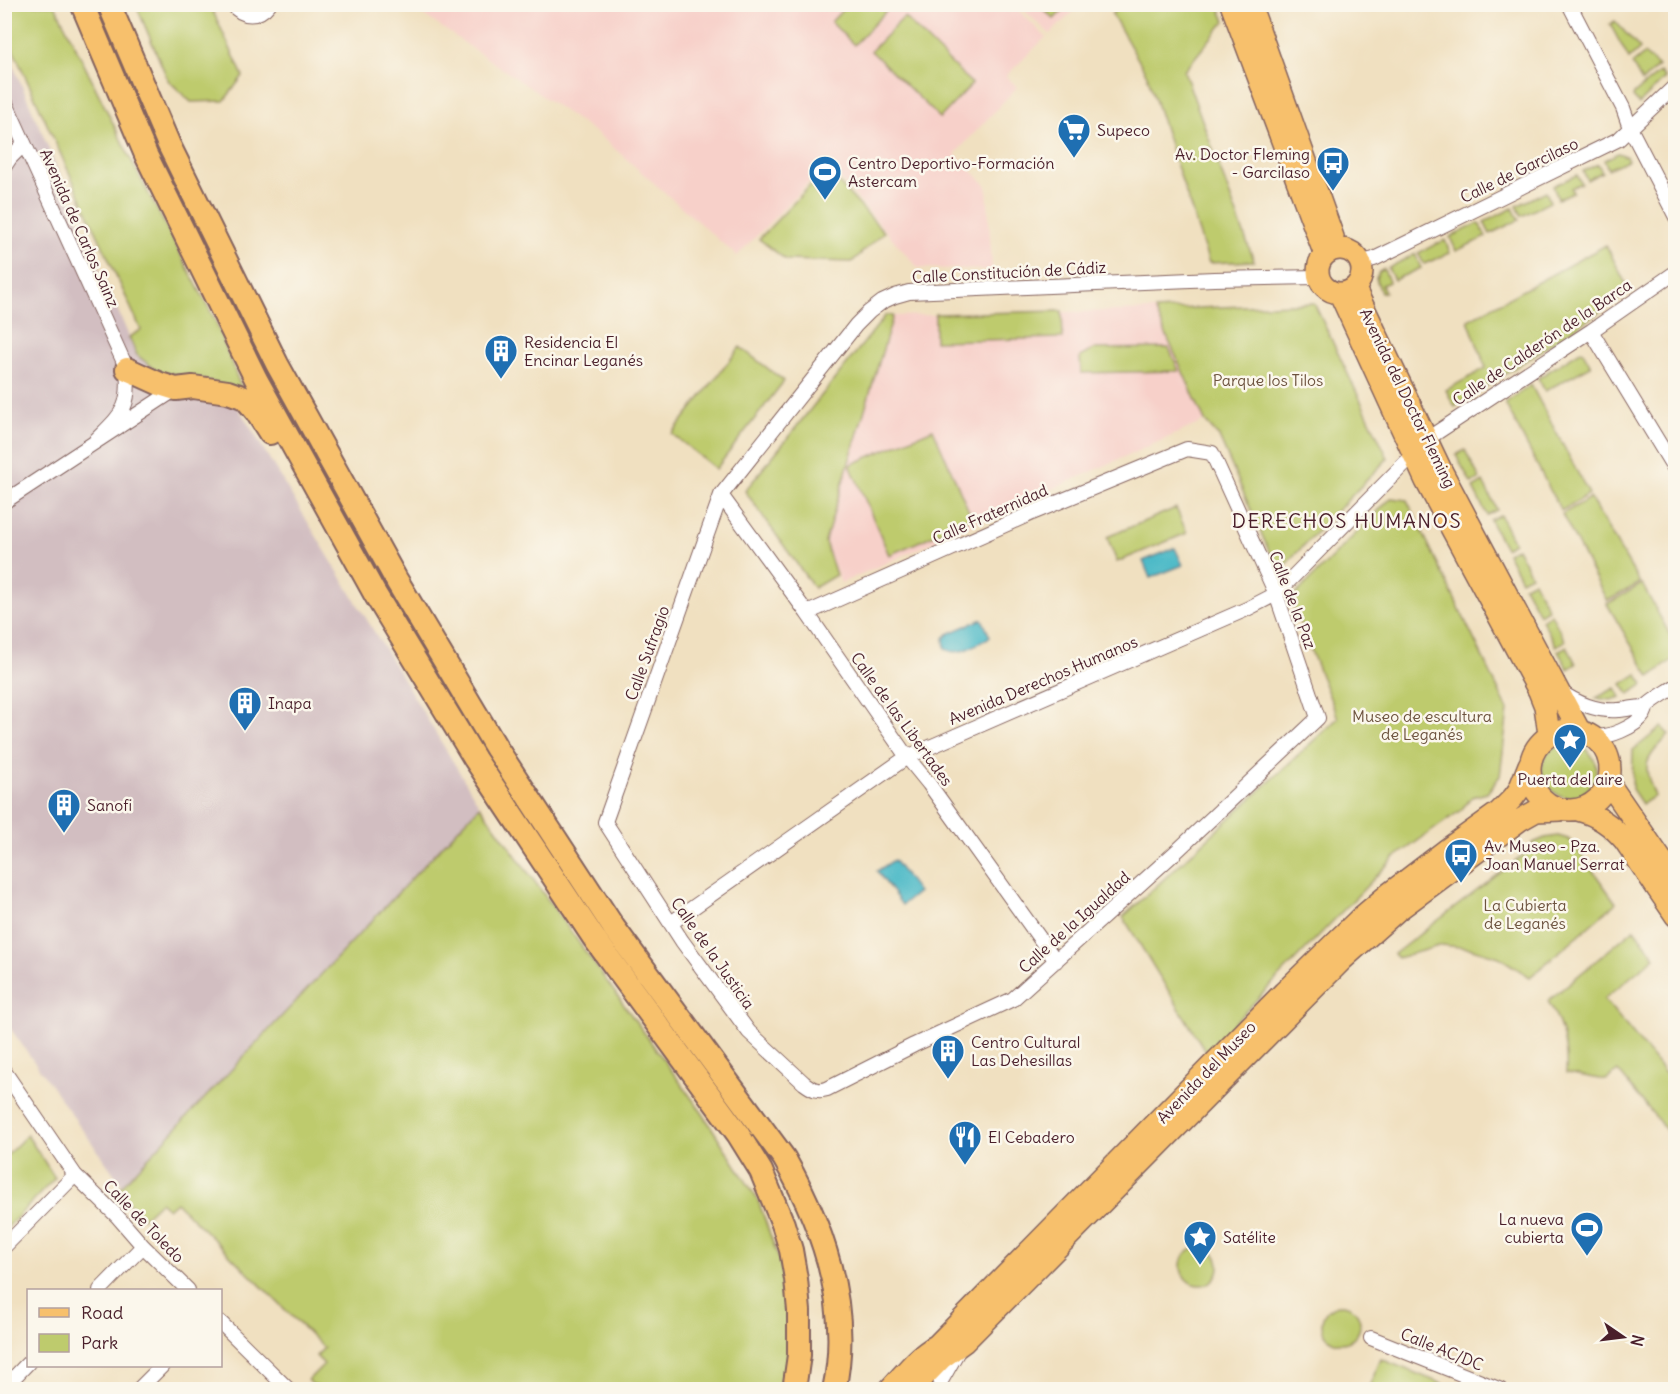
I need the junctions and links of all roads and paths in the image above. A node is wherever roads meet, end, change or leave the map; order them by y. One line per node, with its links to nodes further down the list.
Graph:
1 (82, 4): 28 (highway)
2 (109, 4): 65 (highway)
3 (232, 4): 4 (street)
4 (269, 4)
5 (1231, 4): 14 (main road)
6 (1250, 4): 14 (main road)
7 (1569, 4): 10 (street)
8 (1676, 85): 10 (street, Calle de Garcilaso)
9 (4, 99): 11 (street, Avenida de Carlos Sainz)
10 (1630, 128): 13 (street); 15 (street, Calle de Garcilaso)
11 (24, 144): 12 (street); 20 (street, Avenida de Carlos Sainz)
12 (4, 167)
13 (1676, 217)
14 (1331, 252): 15 (main road); 17 (main road)
15 (1362, 262): 18 (main road)
16 (1676, 272): 19 (street, Calle de Calderón de la Barca)
17 (1318, 277): 18 (main road); 26 (street, Calle Constitución de Cádiz)
18 (1348, 292): 23 (main road, Avenida del Doctor Fleming)
19 (1591, 331): 23 (street, Calle de Calderón de la Barca); 25 (street)
20 (127, 369): 21 (highway); 22 (street)
21 (176, 388): 22 (street); 28 (highway)
22 (96, 440): 27 (street)
23 (1421, 448): 29 (street, Avenida Derechos Humanos); 32 (main road, Avenida del Doctor Fleming); 36 (main road, Avenida del Doctor Fleming)
24 (1187, 449): 29 (street, Calle de la Paz); 30 (street, Calle Fraternidad)
25 (1676, 471)
26 (721, 495): 30 (street, Calle de las Libertades); 41 (street, Calle Sufragio)
27 (4, 502)
28 (375, 594): 64 (highway)
29 (1276, 594): 34 (street, Calle de la Paz); 37 (street, Avenida Derechos Humanos)
30 (807, 613): 37 (street, Calle de las Libertades)
31 (1676, 686): 33 (street)
32 (1559, 691): 33 (street); 35 (main road, Avenida del Doctor Fleming)
33 (1646, 707): 35 (street)
34 (1318, 718): 46 (street, Calle de la Igualdad)
35 (1586, 733): 36 (main road); 39 (main road)
36 (1549, 734): 38 (main road)
37 (907, 757): 45 (street, Avenida Derechos Humanos); 46 (street, Calle de las Libertades)
38 (1529, 765): 40 (main road); 57 (main road, Avenida del Museo)
39 (1608, 782): 40 (main road); 42 (main road)
40 (1570, 810): 44 (main road); 56 (main road, Avenida del Museo)
41 (605, 822): 45 (street, Calle de la Justicia)
42 (1670, 868): 43 (main road)
43 (1676, 882)
44 (1676, 916)
45 (671, 923): 48 (street, Calle de la Justicia)
46 (1056, 961): 48 (street, Calle de la Igualdad)
47 (4, 1071): 49 (street, Calle de Toledo)
48 (812, 1089)
49 (75, 1175): 50 (street, Calle de Toledo); 51 (street)
50 (143, 1246): 52 (street); 53 (street, Calle de Toledo)
51 (4, 1247)
52 (101, 1289)
53 (187, 1289)
54 (222, 1324): 60 (street)
55 (1371, 1338): 68 (street, Calle AC/DC)
56 (964, 1342): 62 (main road); 67 (street)
57 (937, 1345): 62 (street); 66 (main road, Avenida del Museo)
58 (27, 1364): 61 (street)
59 (160, 1367): 63 (street)
60 (282, 1387)
61 (4, 1388)
62 (915, 1388)
63 (138, 1389)
64 (794, 1389)
65 (834, 1389)
66 (889, 1389)
67 (940, 1389)
68 (1501, 1389)

